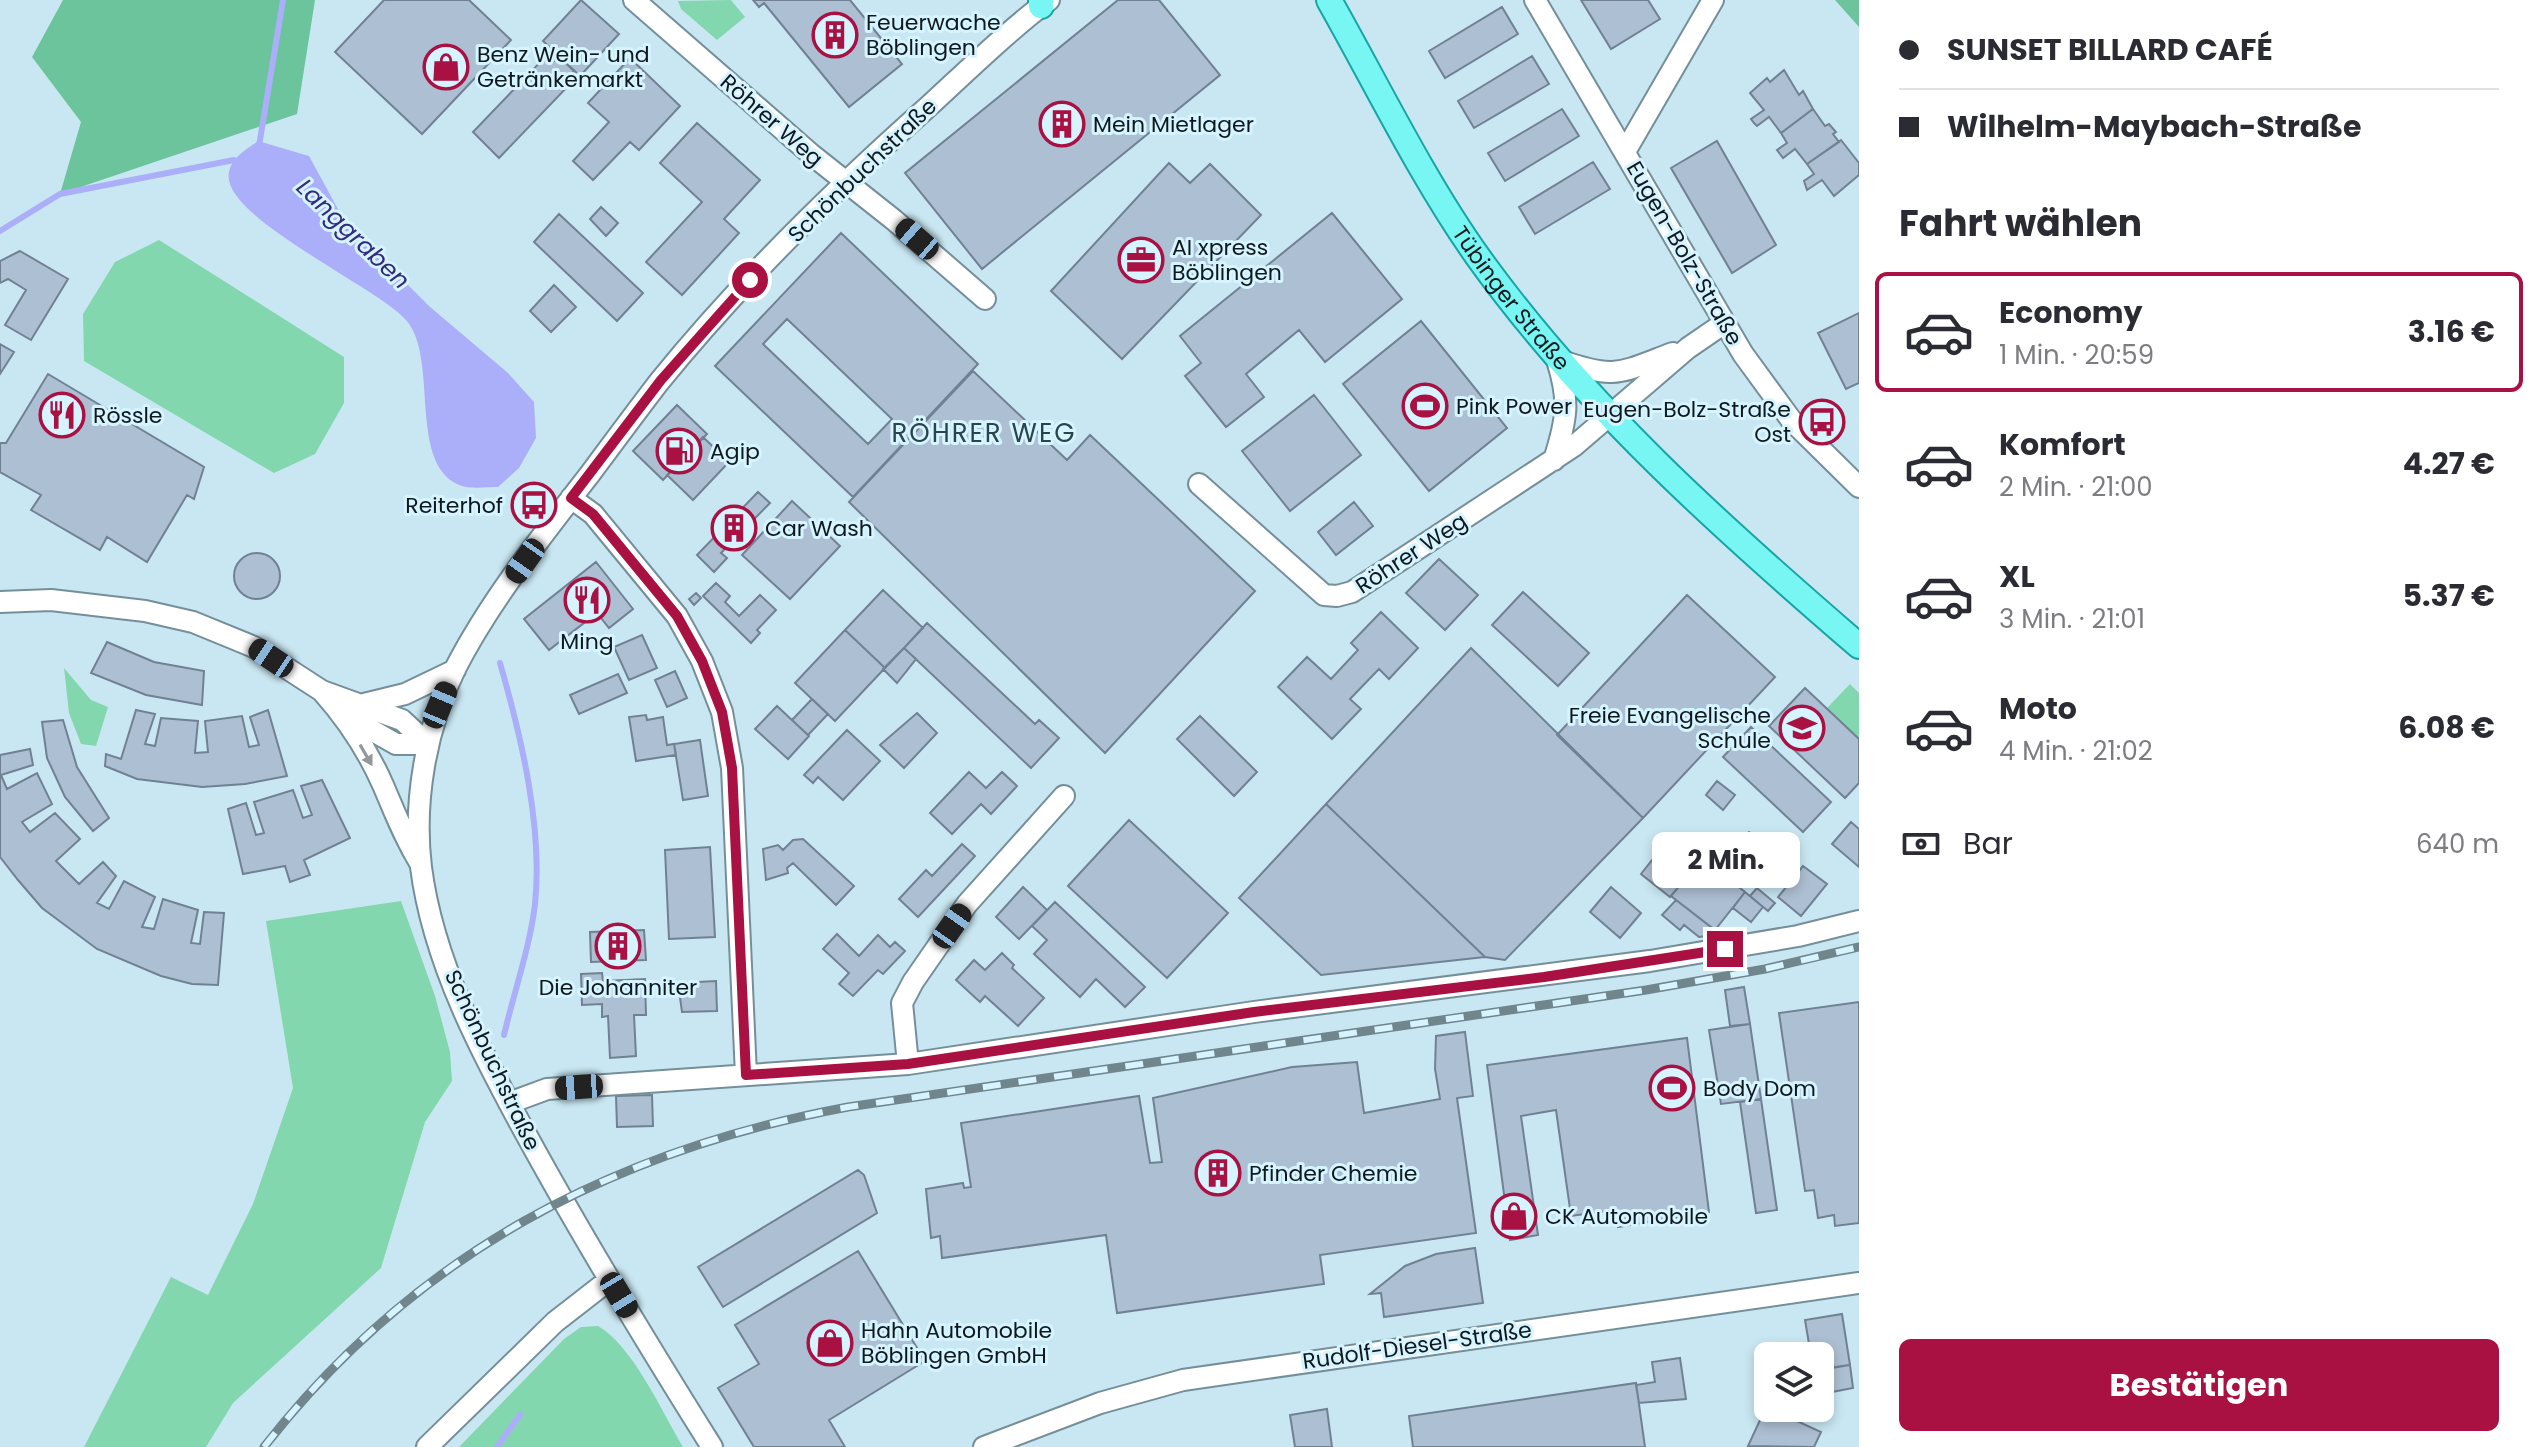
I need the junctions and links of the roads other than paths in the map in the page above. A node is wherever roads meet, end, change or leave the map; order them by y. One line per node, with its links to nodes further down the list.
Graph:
1 (634, 0): 7 (street, Röhrer Weg)
2 (1329, 0): 11 (main road, Tübinger Straße)
3 (1535, 0): 6 (street, Eugen-Bolz-Straße)
4 (1713, 0): 6 (street)
5 (1044, 2): 7 (street, Schönbuchstraße)
6 (1626, 150): 9 (street, Eugen-Bolz-Straße)
7 (847, 181): 8 (street, Röhrer Weg); 16 (street, Schönbuchstraße)
8 (985, 299)
9 (1723, 324): 10 (street); 15 (street, Eugen-Bolz-Straße)
10 (1688, 348): 11 (street); 12 (street, Röhrer Weg)
11 (1557, 360): 12 (main road, Tübinger Straße); 13 (street)
12 (1609, 416): 13 (street, Röhrer Weg); 18 (main road, Tübinger Straße)
13 (1554, 460): 14 (street, Röhrer Weg)
14 (1199, 484)
15 (1859, 487)
16 (571, 498): 19 (street, Schönbuchstraße); 28 (street)
17 (0, 602): 20 (street)
18 (1859, 646)
19 (455, 670): 21 (street); 23 (street, Schönbuchstraße)
20 (322, 691): 21 (street); 22 (street)
21 (364, 704): 23 (street)
22 (343, 714): 23 (street); 25 (street, one-way to 25)
23 (428, 744): 25 (street, Schönbuchstraße)
24 (1064, 796): 27 (street)
25 (421, 864): 29 (street, Schönbuchstraße)
26 (1859, 921): 27 (street)
27 (908, 1064): 28 (street)
28 (746, 1075): 29 (street)
29 (509, 1103): 30 (street, Schönbuchstraße)
30 (609, 1280): 32 (street); 33 (street, Schönbuchstraße)
31 (1859, 1283): 34 (street, Rudolf-Diesel-Straße)
32 (427, 1447)
33 (712, 1447)
34 (984, 1447)

